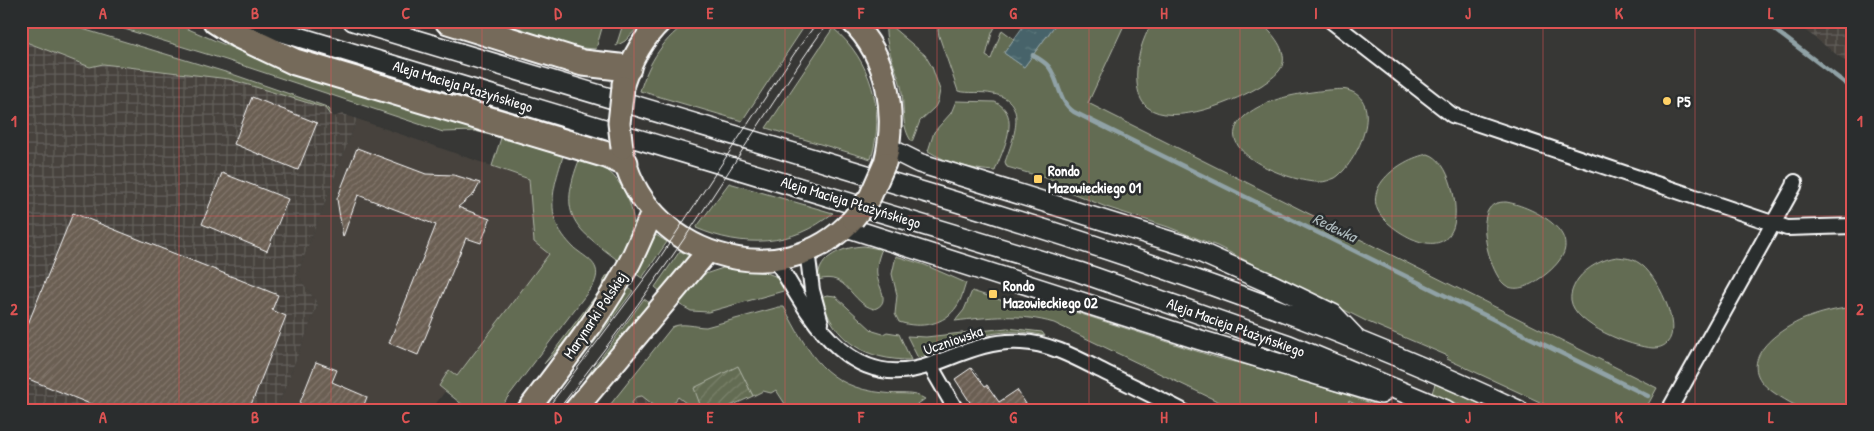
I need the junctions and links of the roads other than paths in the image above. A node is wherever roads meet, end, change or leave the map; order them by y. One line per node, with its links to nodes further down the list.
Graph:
1 (216, 21): 9 (highway)
2 (246, 21): 27 (main road, Aleja Macieja Płażyńskiego)
3 (353, 21): 20 (main road, Aleja Macieja Płażyńskiego)
4 (448, 21): 8 (highway)
5 (661, 21): 8 (main road)
6 (1331, 21): 13 (street)
7 (862, 25): 10 (main road)
8 (625, 77): 9 (main road, bridge)
9 (623, 155): 12 (main road)
10 (887, 155): 14 (main road, bridge); 20 (main road)
11 (1795, 182): 13 (street)
12 (652, 213): 17 (main road); 22 (main road, Marynarki Polskiej)
13 (1773, 222): 15 (street); 29 (street)
14 (849, 223): 16 (main road); 26 (main road)
15 (1853, 226)
16 (807, 250): 18 (main road); 19 (street, Uczniowska)
17 (708, 251): 18 (main road); 23 (main road)
18 (775, 258): 19 (street, Uczniowska)
19 (824, 333): 21 (street, Uczniowska)
20 (1356, 339): 28 (main road, Aleja Macieja Płażyńskiego)
21 (930, 365): 24 (street); 25 (street, Uczniowska)
22 (528, 410)
23 (575, 410)
24 (956, 410)
25 (1181, 410)
26 (1439, 410)
27 (1446, 410)
28 (1518, 410)
29 (1668, 410)

